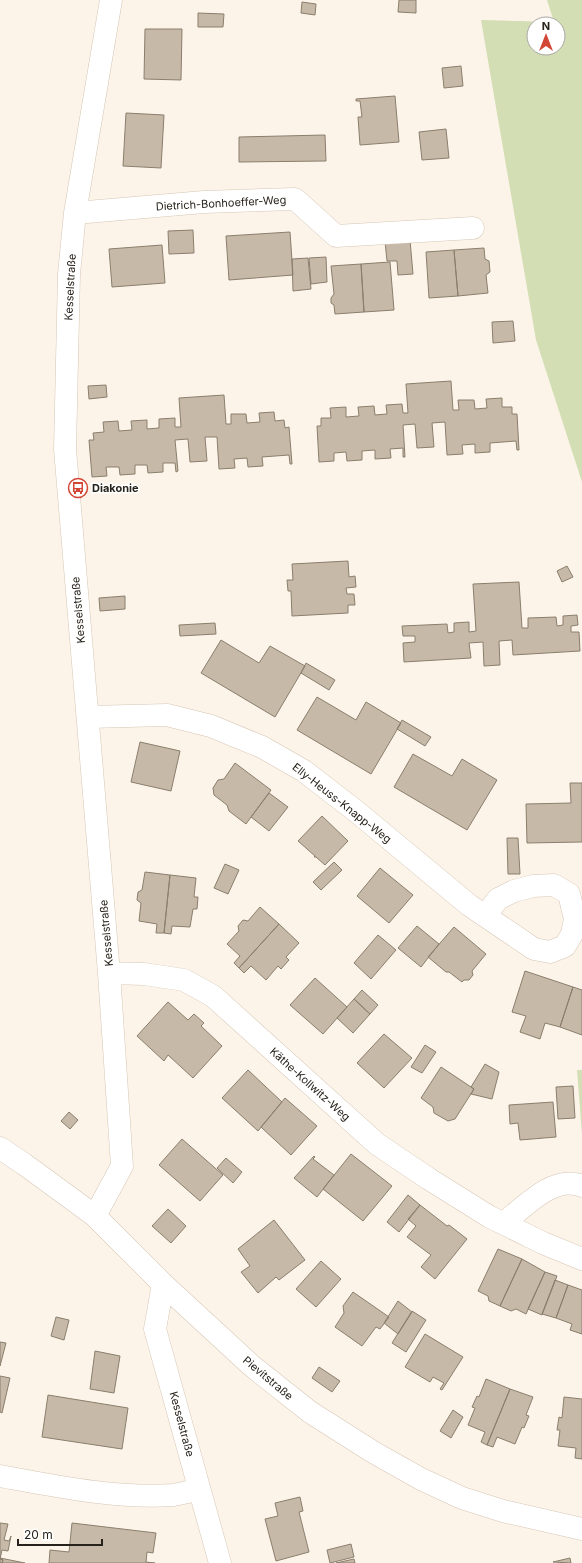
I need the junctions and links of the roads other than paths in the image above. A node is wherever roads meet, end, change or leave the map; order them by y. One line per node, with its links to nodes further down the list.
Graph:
1 (111, 0): 2 (street, Kesselstraße)
2 (76, 213): 3 (street, Dietrich-Bonhoeffer-Weg); 4 (street, Kesselstraße)
3 (473, 228)
4 (88, 717): 5 (street, Elly-Heuss-Knapp-Weg); 6 (street, Kesselstraße)
5 (485, 916)
6 (109, 973): 9 (street, Kesselstraße); 10 (street, Käthe-Kollwitz-Weg)
7 (0, 1148): 9 (street, Pievitstraße)
8 (582, 1186): 10 (street)
9 (95, 1216): 12 (street, Pievitstraße)
10 (504, 1223): 11 (street, Käthe-Kollwitz-Weg)
11 (582, 1258)
12 (163, 1284): 14 (street, Kesselstraße); 15 (street, Pievitstraße)
13 (0, 1476): 14 (street)
14 (199, 1489): 16 (street, Kesselstraße)
15 (582, 1529)
16 (220, 1563)

